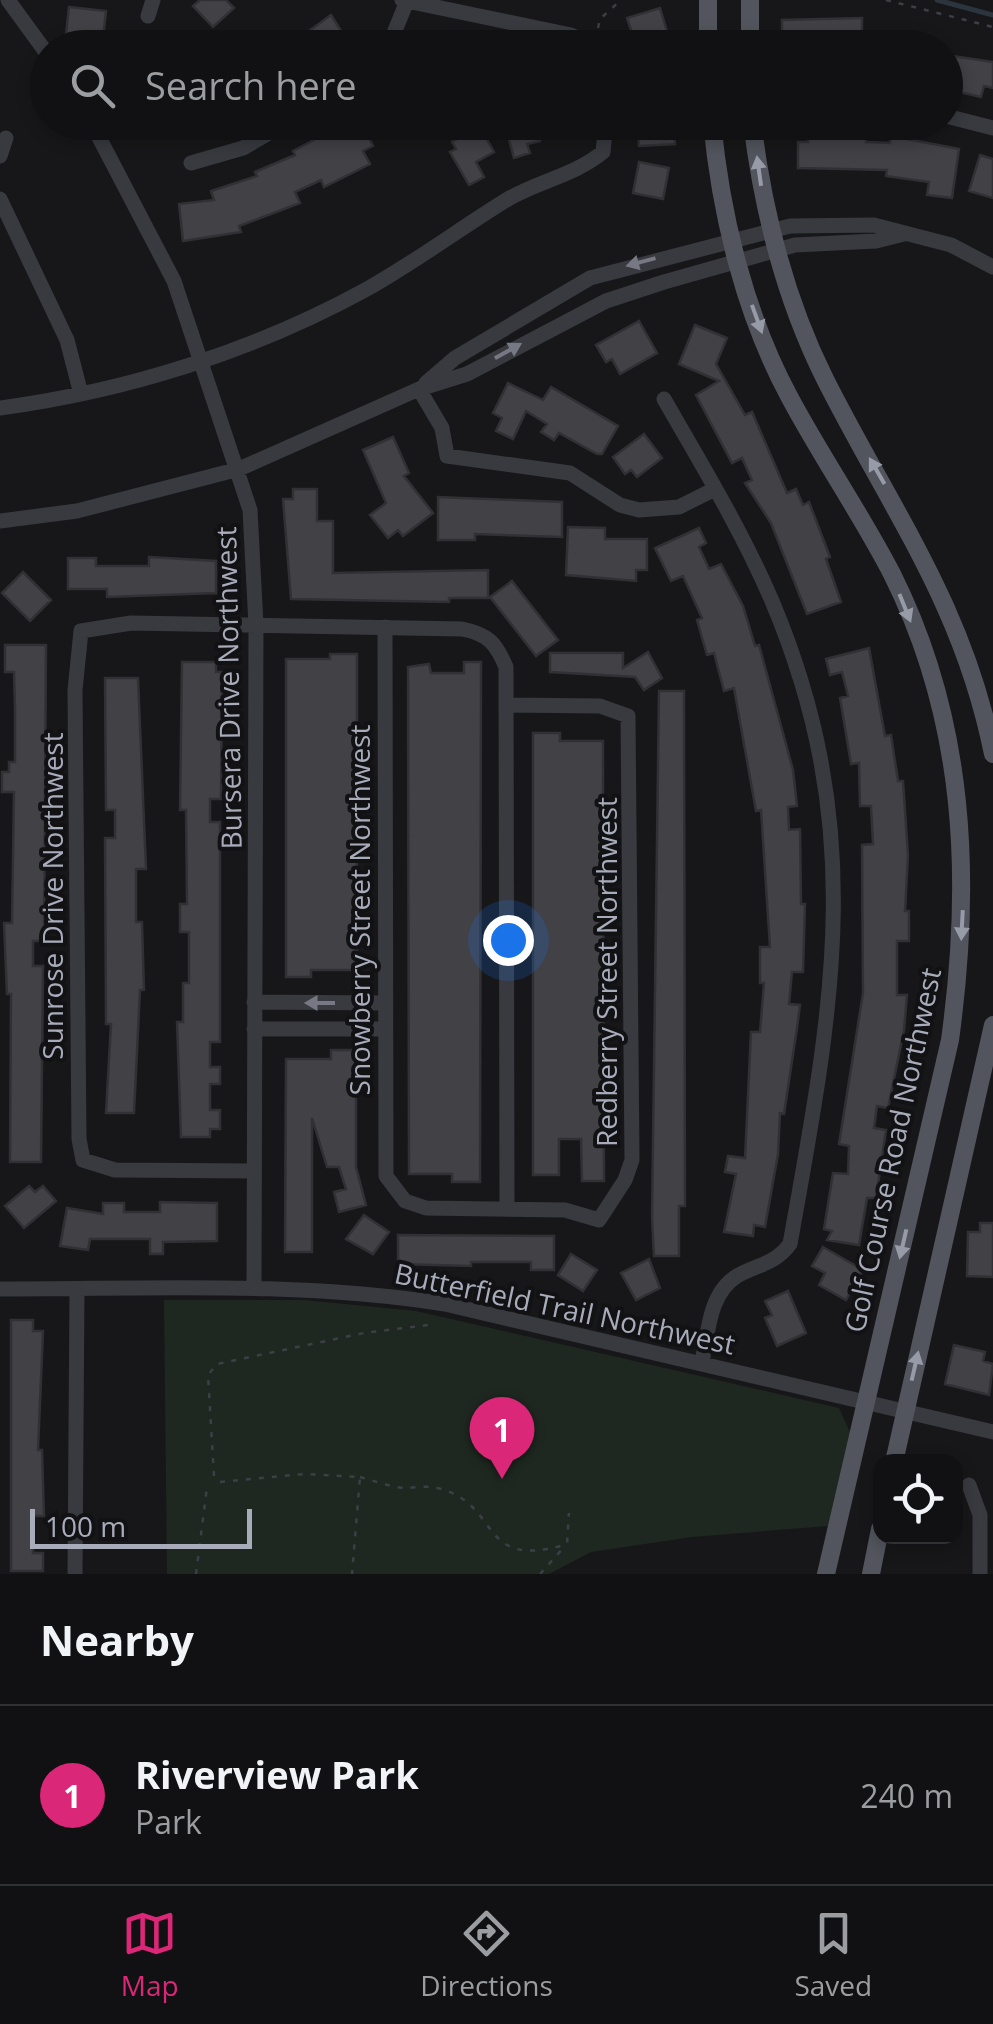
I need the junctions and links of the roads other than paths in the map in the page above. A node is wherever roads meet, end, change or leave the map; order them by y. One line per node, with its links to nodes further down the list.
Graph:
1 (8, 0): 5 (street)
2 (708, 0): 8 (main road)
3 (750, 0): 9 (main road)
4 (404, 1): 6 (street); 7 (street)
5 (30, 30)
6 (394, 30)
7 (530, 30)
8 (708, 30)
9 (750, 30)
10 (963, 120): 11 (street)
11 (993, 128)
12 (6, 138): 18 (street)
13 (100, 140): 27 (street, Bursera Drive Northwest)
14 (257, 140): 19 (street)
15 (604, 140): 27 (street)
16 (715, 140): 23 (main road, Golf Course Road Northwest)
17 (755, 140): 21 (main road, one-way to 17)
18 (0, 156)
19 (191, 163)
20 (0, 198): 29 (street)
21 (770, 231): 22 (street); 23 (street); 24 (main road)
22 (904, 234): 24 (street); 26 (street)
23 (732, 240): 25 (main road, Golf Course Road Northwest); 28 (street, one-way to 28)
24 (776, 250): 25 (street); 38 (main road, one-way to 24)
25 (738, 260): 28 (street, one-way to 25); 50 (main road, Golf Course Road Northwest, one-way to 50)
26 (993, 267)
27 (203, 361): 29 (street); 32 (street, Bursera Drive Northwest)
28 (419, 389): 32 (street); 33 (street)
29 (81, 394): 31 (street)
30 (664, 399): 33 (street)
31 (0, 408)
32 (239, 469): 34 (street); 35 (street, Bursera Drive Northwest)
33 (715, 489): 49 (street)
34 (0, 521)
35 (256, 625): 36 (street); 39 (street, Bursera Drive Northwest); 44 (street, Sunrose Drive Northwest)
36 (385, 627): 37 (street); 40 (street, Snowberry Street Northwest)
37 (507, 705): 45 (street); 45 (street, Redberry Street Northwest)
38 (993, 754)
39 (254, 1002): 40 (street, one-way to 39); 42 (street, Bursera Drive Northwest)
40 (385, 1003): 43 (street, Snowberry Street Northwest)
41 (993, 1025): 51 (main road, one-way to 41)
42 (254, 1029): 43 (street); 44 (street, Bursera Drive Northwest)
43 (385, 1029): 45 (street, Snowberry Street Northwest)
44 (252, 1171): 46 (street, Bursera Drive Northwest)
45 (507, 1208)
46 (254, 1286): 48 (street, Butterfield Trail Northwest); 49 (street, Butterfield Trail Northwest)
47 (0, 1289): 48 (street, Butterfield Trail Northwest)
48 (77, 1289): 56 (street)
49 (702, 1362): 50 (street, Butterfield Trail Northwest)
50 (867, 1402): 51 (street, Butterfield Trail Northwest); 57 (main road, Golf Course Road Northwest)
51 (904, 1412): 52 (street, Butterfield Trail Northwest); 53 (main road)
52 (993, 1432)
53 (896, 1454)
54 (969, 1485): 59 (street)
55 (877, 1544): 58 (main road)
56 (75, 1574)
57 (826, 1574)
58 (871, 1574)
59 (980, 1574)

